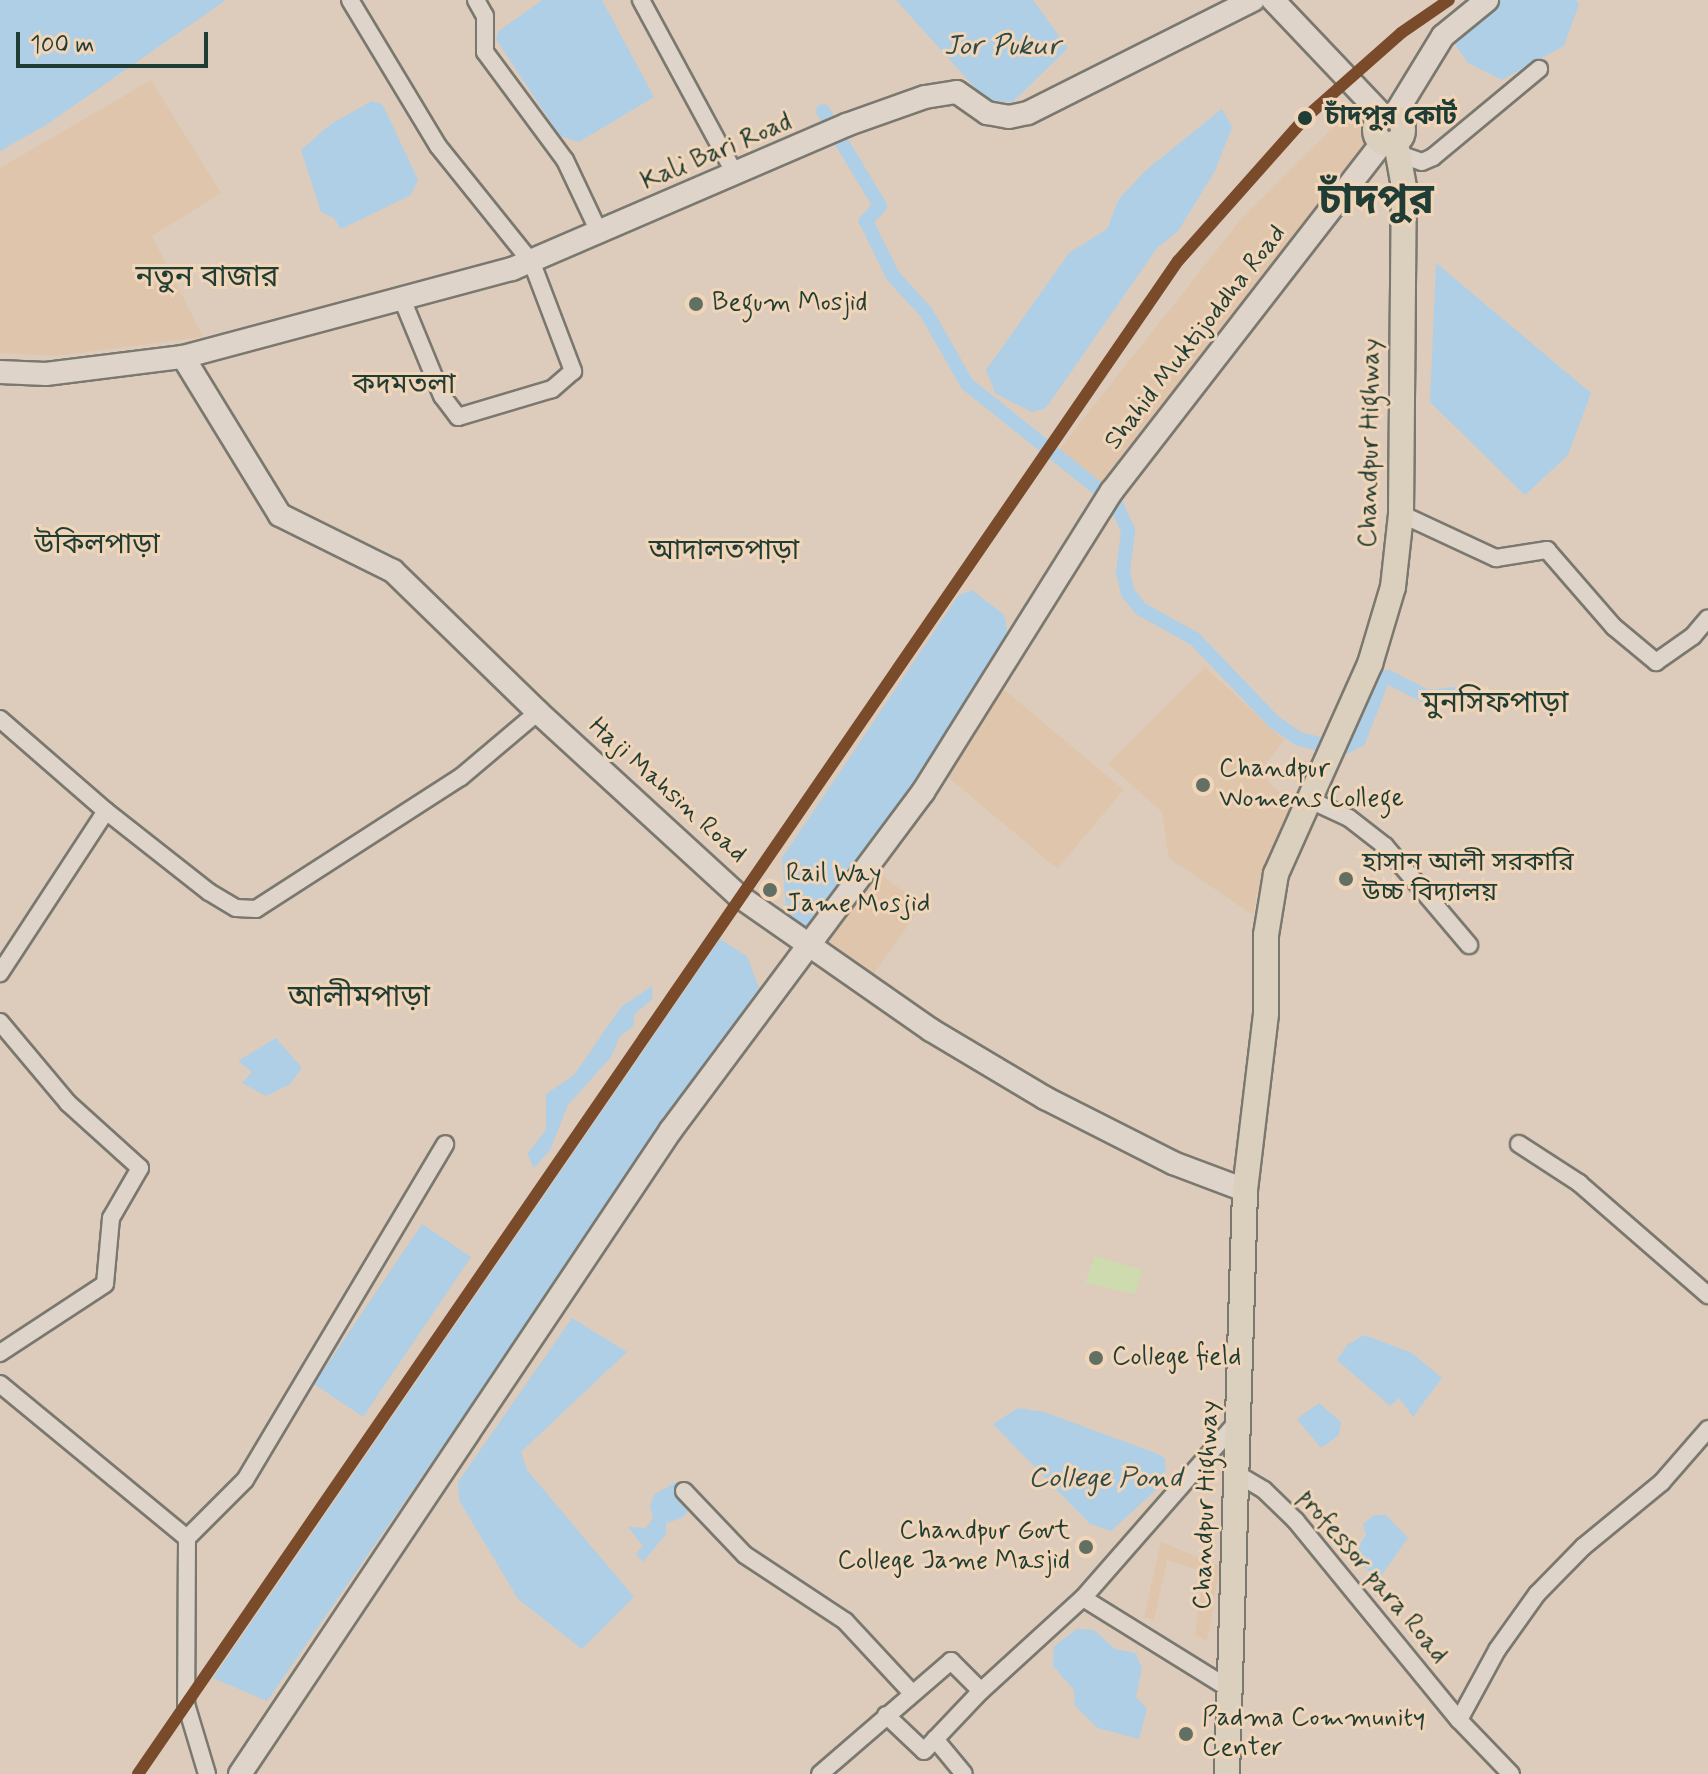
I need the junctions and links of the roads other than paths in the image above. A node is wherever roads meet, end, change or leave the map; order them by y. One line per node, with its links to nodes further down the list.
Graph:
1 (350, 0): 12 (street)
2 (476, 0): 11 (street)
3 (641, 0): 10 (street)
4 (1253, 0): 10 (main road, Kali Bari Road)
5 (1273, 0): 8 (main road)
6 (1487, 0): 8 (main road)
7 (1539, 69): 9 (street)
8 (1389, 116): 9 (main road, Chandpur Highway)
9 (1391, 153): 16 (main road, Chandpur Highway); 23 (main road, Shahid Muktijoddha Road)
10 (735, 174): 11 (main road, Kali Bari Road)
11 (600, 234): 12 (main road, Kali Bari Road)
12 (532, 263): 13 (main road, Kali Bari Road); 13 (street)
13 (402, 299): 14 (main road, Kali Bari Road)
14 (183, 357): 15 (main road, Kali Bari Road); 19 (main road, Haji Mahsin Road)
15 (0, 372)
16 (1401, 514): 18 (street); 21 (main road, Chandpur Highway)
17 (1708, 618): 18 (street)
18 (1701, 639)
19 (538, 712): 22 (street); 23 (main road, Haji Mahsin Road)
20 (0, 719): 22 (street)
21 (1308, 799): 24 (street); 29 (main road, Chandpur Highway)
22 (106, 811): 25 (street)
23 (807, 944): 29 (main road, Haji Mahsin Road); 46 (main road, Shahid Muktijoddha Road)
24 (1469, 945)
25 (0, 973)
26 (0, 1022): 31 (street)
27 (445, 1144): 37 (street)
28 (1519, 1144): 30 (street)
29 (1245, 1190): 33 (main road, Chandpur Highway)
30 (1708, 1295)
31 (0, 1353)
32 (0, 1384): 37 (street)
33 (1236, 1423): 35 (main road, Chandpur Highway); 38 (street)
34 (1708, 1429): 43 (street)
35 (1239, 1475): 39 (main road, Chandpur Highway); 43 (street, professor para Road)
36 (684, 1491): 41 (street)
37 (187, 1538): 45 (street)
38 (1083, 1598): 39 (street); 40 (street)
39 (1228, 1688): 49 (main road, Chandpur Highway)
40 (981, 1691): 41 (street); 44 (street)
41 (912, 1693): 42 (street)
42 (886, 1715): 44 (street); 47 (street)
43 (1459, 1720): 50 (street, professor para Road)
44 (935, 1739): 48 (street)
45 (207, 1774)
46 (240, 1774)
47 (820, 1774)
48 (964, 1774)
49 (1227, 1774)
50 (1511, 1774)

